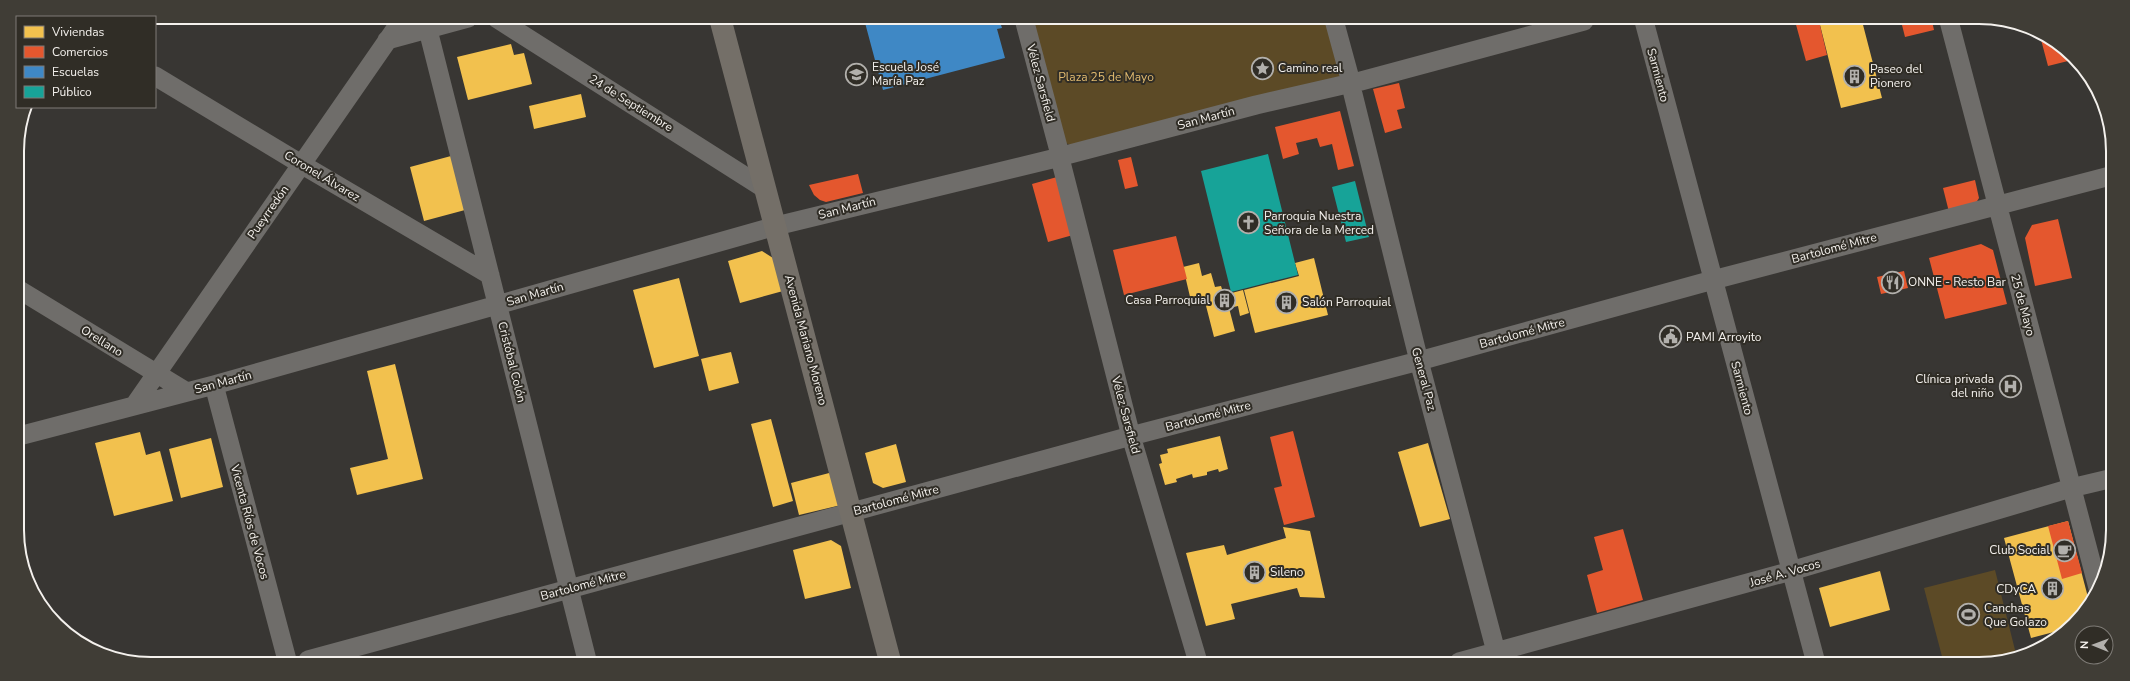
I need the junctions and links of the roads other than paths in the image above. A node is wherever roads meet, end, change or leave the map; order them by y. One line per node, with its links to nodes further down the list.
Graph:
1 (399, 24): 11 (street, Pueyrredón)
2 (424, 24): 11 (street)
3 (426, 24): 20 (street, Cristóbal Colón)
4 (505, 24): 17 (street, 24 de Septiembre)
5 (722, 24): 17 (main road, Avenida Mariano Moreno)
6 (1025, 24): 14 (street, Vélez Sarsfield)
7 (1335, 24): 13 (street, General Paz)
8 (1570, 24): 13 (street, San Martín)
9 (1645, 24): 21 (street, Sarmiento)
10 (1950, 24): 18 (street, 25 de Mayo)
11 (387, 40): 15 (street, Pueyrredón)
12 (156, 77): 15 (street, Coronel Álvarez)
13 (1352, 84): 14 (street, San Martín); 24 (street, General Paz)
14 (1060, 156): 19 (street, San Martín); 30 (street, Vélez Sarsfield)
15 (301, 164): 20 (street, Coronel Álvarez); 25 (street, Pueyrredón)
16 (2106, 177): 18 (street, Bartolomé Mitre)
17 (765, 189): 19 (main road, Avenida Mariano Moreno)
18 (1997, 205): 21 (street, Bartolomé Mitre); 32 (street, 25 de Mayo)
19 (776, 226): 23 (street, San Martín); 33 (main road, Avenida Mariano Moreno)
20 (490, 275): 23 (street, Cristóbal Colón)
21 (1713, 280): 24 (street, Bartolomé Mitre); 34 (street, Sarmiento)
22 (24, 293): 25 (street, Orellano)
23 (497, 305): 26 (street, San Martín); 36 (street, Cristóbal Colón)
24 (1420, 361): 30 (street, Bartolomé Mitre); 42 (street, General Paz)
25 (156, 374): 27 (street, Orellano); 28 (street, Pueyrredón)
26 (214, 385): 27 (street, San Martín); 37 (street, Vicenta Ríos de Vocos)
27 (187, 392): 28 (street, San Martín)
28 (134, 406): 29 (street, San Martín)
29 (24, 435)
30 (1131, 436): 33 (street, Bartolomé Mitre); 41 (street, Vélez Sarsfield)
31 (2106, 480): 32 (street, José A. Vocos)
32 (2071, 488): 34 (street, José A. Vocos); 35 (street, 25 de Mayo)
33 (851, 512): 36 (street, Bartolomé Mitre); 40 (main road, Avenida Mariano Moreno)
34 (1791, 571): 43 (street, José A. Vocos); 44 (street, Sarmiento)
35 (2096, 580)
36 (569, 589): 38 (street, Bartolomé Mitre); 39 (street, Cristóbal Colón)
37 (286, 657)
38 (319, 657)
39 (586, 657)
40 (889, 657)
41 (1197, 657)
42 (1498, 657)
43 (1501, 657)
44 (1814, 657)

